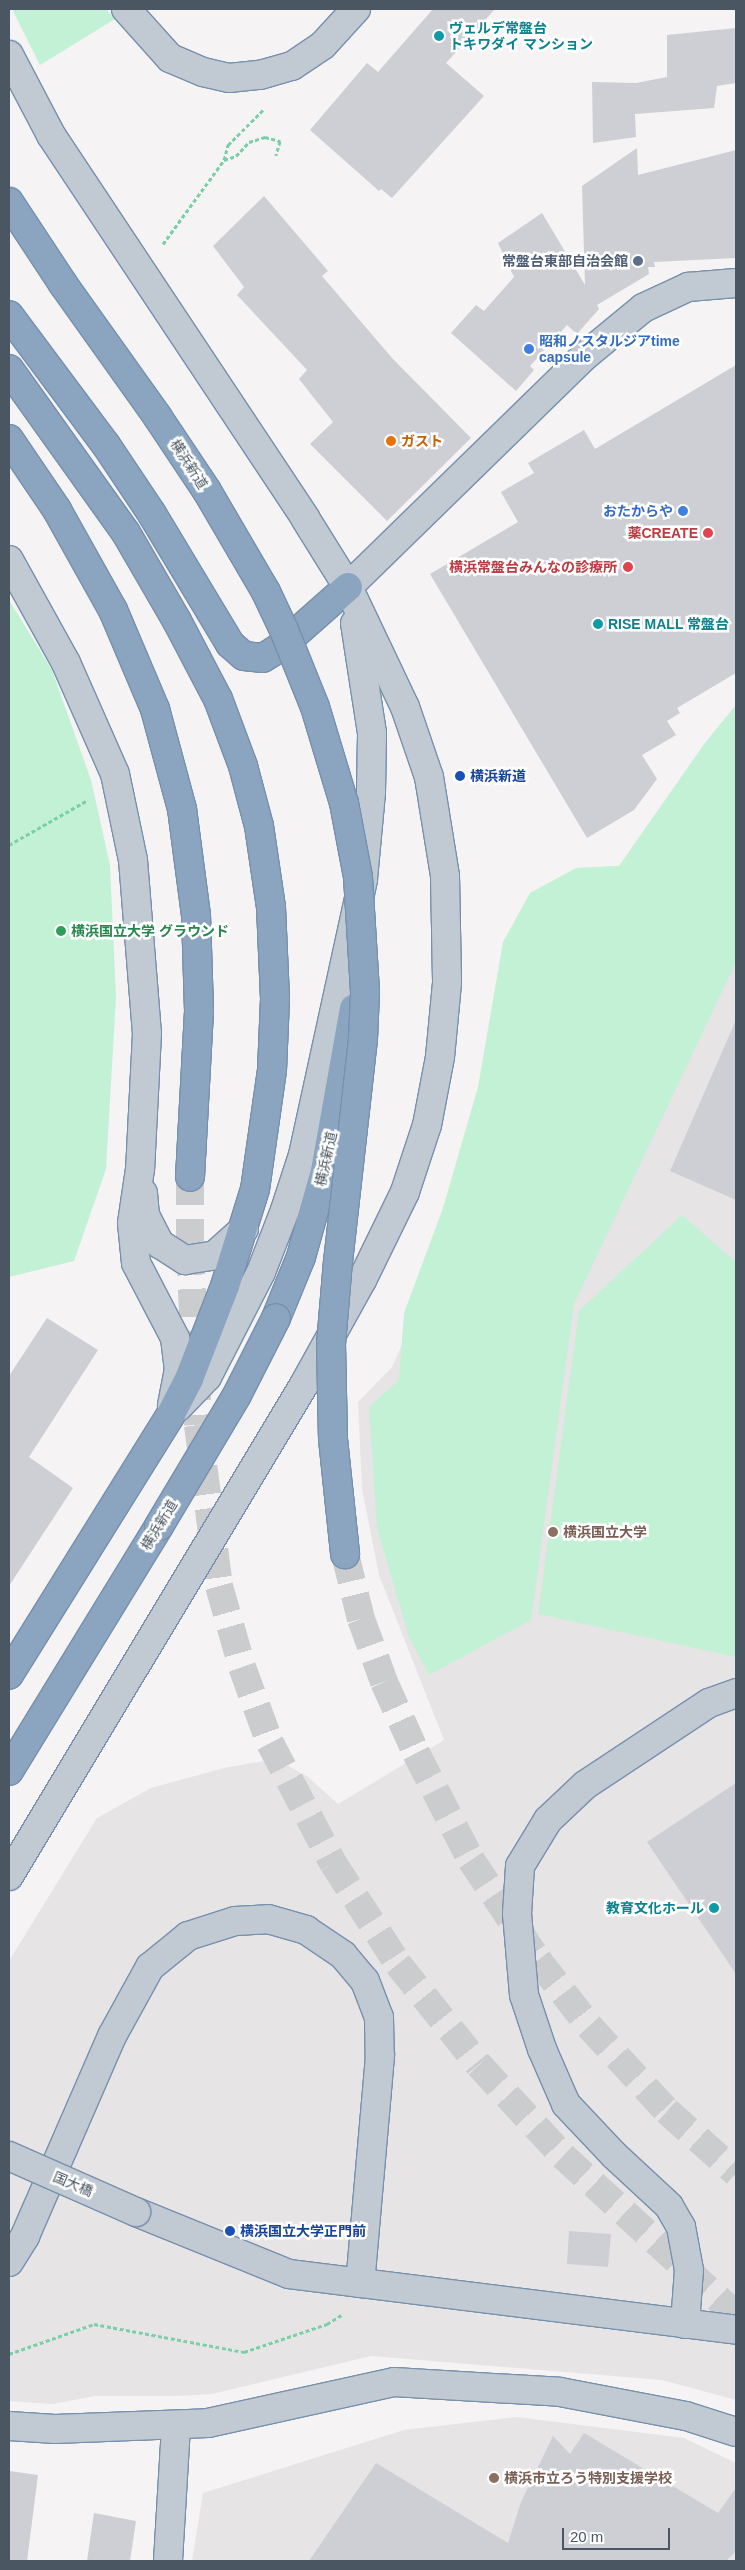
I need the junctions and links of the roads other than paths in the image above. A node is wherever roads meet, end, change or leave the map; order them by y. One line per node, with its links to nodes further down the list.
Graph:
1 (126, 9): 2 (street)
2 (356, 9)
3 (9, 55): 10 (street)
4 (9, 202): 11 (highway, 横浜新道, bridge)
5 (736, 283): 10 (street)
6 (9, 315): 10 (highway)
7 (9, 369): 14 (highway)
8 (9, 439): 13 (highway)
9 (9, 560): 12 (street)
10 (348, 587): 15 (street); 20 (street)
11 (363, 938): 16 (highway, bridge); 19 (highway, 横浜新道, bridge)
12 (140, 1169): 14 (street); 15 (street)
13 (190, 1177)
14 (244, 1229): 15 (highway)
15 (170, 1416): 17 (highway)
16 (345, 1554)
17 (9, 1675)
18 (736, 1693): 26 (street)
19 (9, 1771)
20 (30, 1838): 21 (street); 22 (street)
21 (9, 1866)
22 (9, 1876)
23 (9, 2156): 25 (street, 国大橋, bridge)
24 (9, 2262): 25 (street)
25 (360, 2283): 26 (street, 国大橋)
26 (684, 2324): 27 (street, 国大橋)
27 (736, 2329)
28 (176, 2425): 29 (street); 30 (street); 31 (street)
29 (9, 2426)
30 (736, 2432)
31 (168, 2561)

